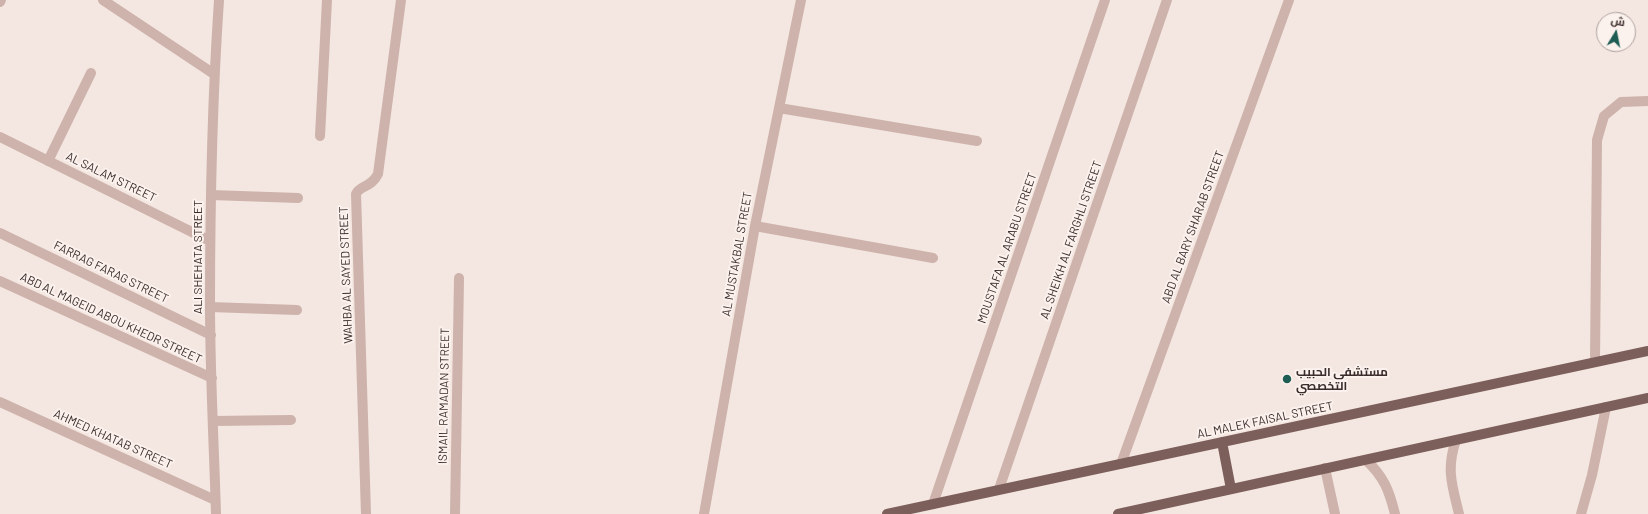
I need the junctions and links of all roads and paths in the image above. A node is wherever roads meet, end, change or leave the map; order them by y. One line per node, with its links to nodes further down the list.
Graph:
1 (103, 0): 10 (street)
2 (219, 0): 10 (street, ALI SHEHATA STREET)
3 (327, 0): 13 (street)
4 (401, 0): 46 (street, WAHBA AL SAYED STREET)
5 (801, 0): 12 (street, AL MUSTAKBAL STREET)
6 (1105, 0): 44 (street, MOUSTAFA AL ARABU STREET)
7 (1167, 0): 41 (street, AL SHEIKH AL FARGHLI STREET)
8 (1289, 0): 39 (street, ABD AL BARY SHARAB STREET)
9 (91, 73): 16 (street)
10 (214, 74): 17 (street, ALI SHEHATA STREET)
11 (1648, 101): 29 (street)
12 (779, 108): 15 (street); 19 (street, AL MUSTAKBAL STREET)
13 (320, 136)
14 (0, 137): 16 (street, AL SALAM STREET)
15 (977, 141)
16 (48, 161): 21 (street, AL SALAM STREET)
17 (211, 195): 18 (street); 21 (street, ALI SHEHATA STREET)
18 (298, 198)
19 (755, 226): 22 (street); 48 (street, AL MUSTAKBAL STREET)
20 (0, 233): 27 (street, FARRAG FARAG STREET)
21 (210, 241): 25 (street, ALI SHEHATA STREET)
22 (933, 258)
23 (459, 278): 47 (street, ISMAIL RAMADAN STREET)
24 (0, 281): 30 (street, ABD AL MAGEID ABOU KHEDR STREET)
25 (210, 307): 26 (street); 27 (street, ALI SHEHATA STREET)
26 (297, 310)
27 (211, 335): 30 (street, ALI SHEHATA STREET)
28 (1648, 351): 29 (main road, AL MALEK FAISAL STREET)
29 (1595, 362): 37 (main road, AL MALEK FAISAL STREET)
30 (212, 378): 35 (street, ALI SHEHATA STREET)
31 (1648, 398): 33 (main road)
32 (0, 402): 43 (street, AHMED KHATAB STREET)
33 (1606, 407): 36 (main road); 54 (street)
34 (291, 420): 35 (street)
35 (213, 421): 43 (street, ALI SHEHATA STREET)
36 (1456, 440): 38 (main road); 53 (street)
37 (1222, 442): 39 (main road, AL MALEK FAISAL STREET); 42 (main road)
38 (1366, 460): 40 (main road); 52 (street)
39 (1121, 464): 41 (main road, AL MALEK FAISAL STREET)
40 (1324, 468): 42 (main road); 51 (street)
41 (999, 489): 44 (main road, AL MALEK FAISAL STREET)
42 (1231, 489): 50 (main road)
43 (215, 500): 45 (street, ALI SHEHATA STREET)
44 (933, 504): 49 (main road, AL MALEK FAISAL STREET)
45 (216, 514)
46 (366, 514)
47 (456, 514)
48 (704, 514)
49 (887, 514)
50 (1118, 514)
51 (1335, 514)
52 (1395, 514)
53 (1459, 514)
54 (1581, 514)

